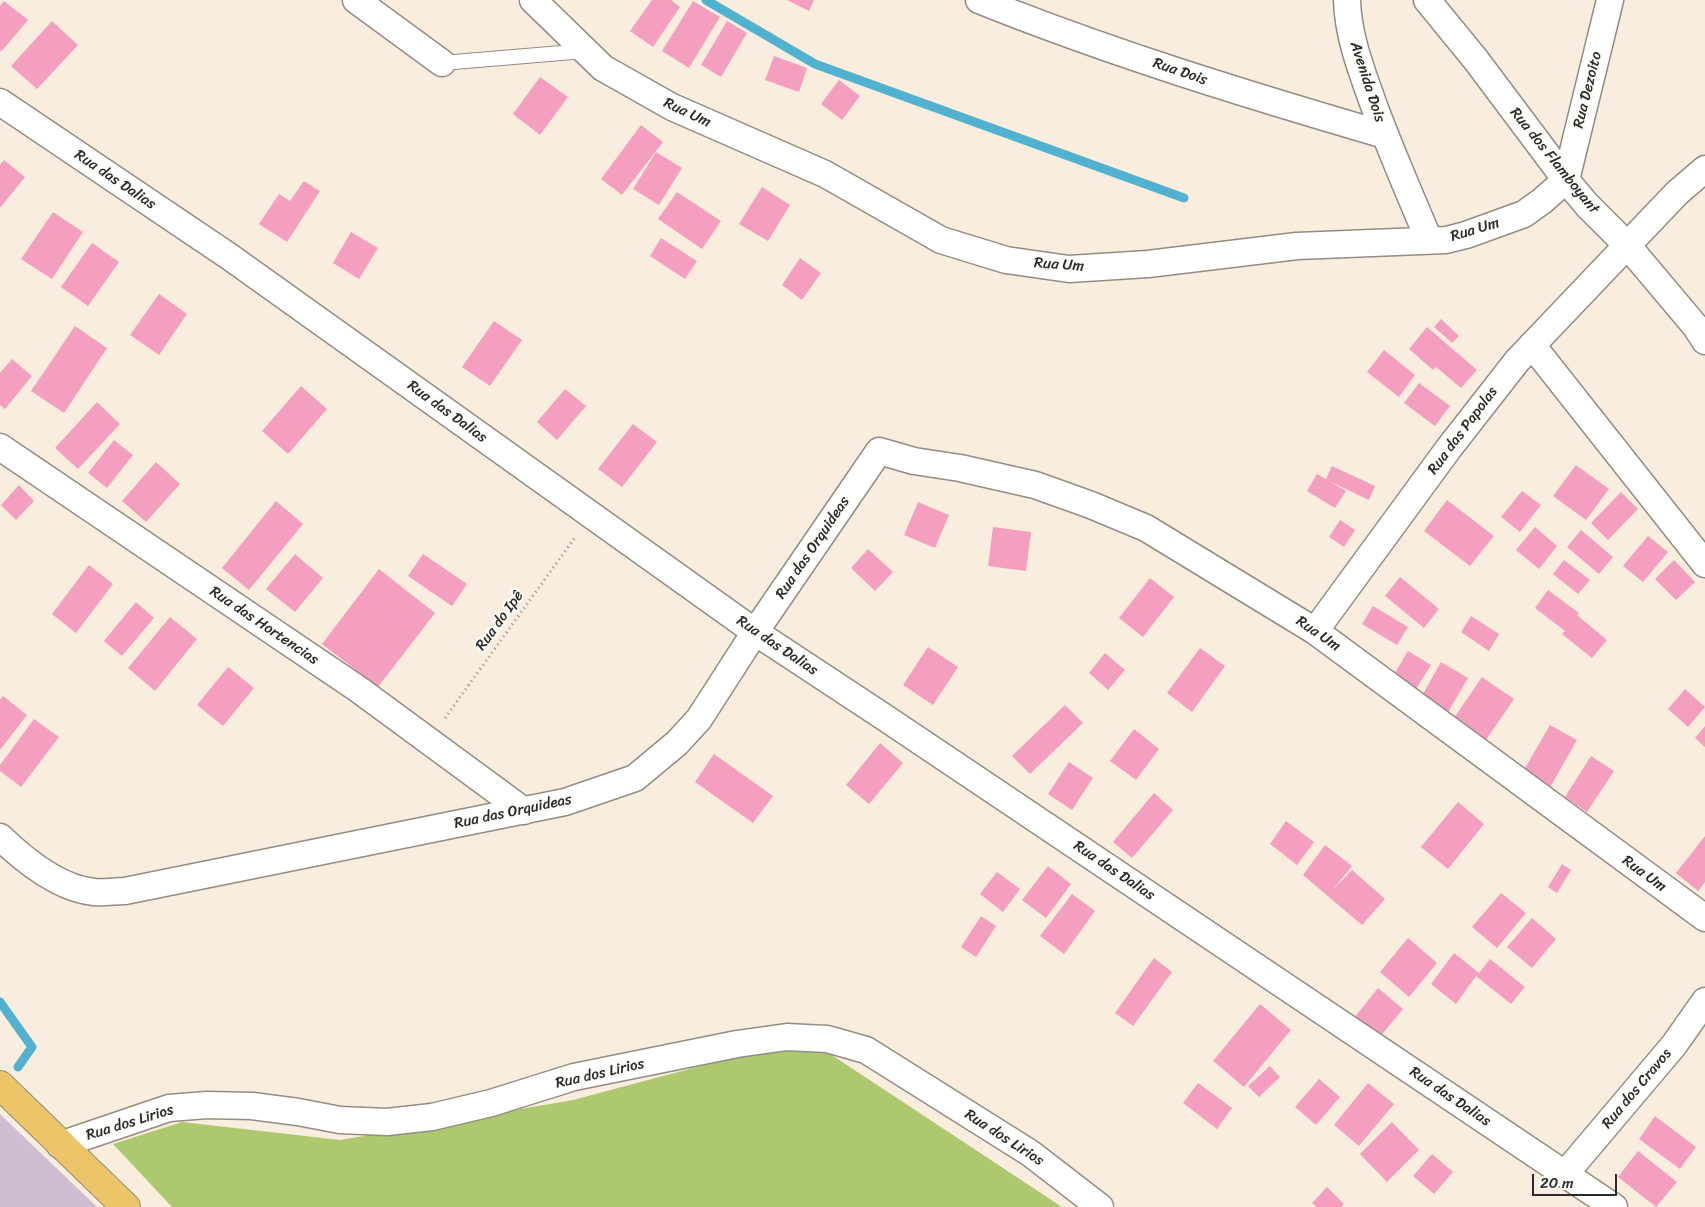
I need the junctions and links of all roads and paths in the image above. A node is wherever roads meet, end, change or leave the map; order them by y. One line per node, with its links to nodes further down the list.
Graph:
1 (356, 0): 10 (street)
2 (533, 0): 8 (street, Rua Um)
3 (562, 0): 8 (street)
4 (978, 0): 12 (street, Rua Dois)
5 (1347, 0): 12 (street, Avenida Dois)
6 (1427, 0): 14 (street, Rua dos Flamboyant)
7 (1610, 0): 14 (street, Rua Dezoito)
8 (561, 27): 9 (street, Rua Um)
9 (585, 51): 10 (lane); 15 (street, Rua Um)
10 (442, 63)
11 (0, 102): 21 (street, Rua das Dalias)
12 (1385, 135): 15 (street, Avenida Dois)
13 (1705, 169): 16 (street, Rua das Papolas)
14 (1566, 180): 15 (street, Rua Um); 16 (street, Rua dos Flamboyant)
15 (1429, 240)
16 (1627, 245): 17 (street, Rua dos Flamboyant); 18 (street, Rua das Papolas)
17 (1702, 327)
18 (1532, 344): 22 (street); 23 (street, Rua das Papolas)
19 (0, 447): 25 (street, Rua das Hortencias)
20 (879, 451): 23 (street, Rua Um); 24 (street, Rua das Orquideas)
21 (591, 515): 24 (street, Rua das Dalias); 25 (path, Rua do Ipê)
22 (1705, 564)
23 (1315, 630): 28 (street, Rua Um)
24 (755, 632): 26 (street, Rua das Orquideas); 32 (street, Rua das Dalias)
25 (428, 740): 26 (street, Rua das Hortencias)
26 (524, 810): 27 (street, Rua das Orquideas)
27 (0, 838)
28 (1705, 918)
29 (1705, 1001): 32 (street, Rua dos Cravos)
30 (0, 1085): 31 (main road)
31 (60, 1145): 33 (main road); 34 (street, Rua dos Lirios)
32 (1565, 1174): 35 (street, Rua das Dalias)
33 (126, 1207)
34 (1100, 1207)
35 (1614, 1207)

